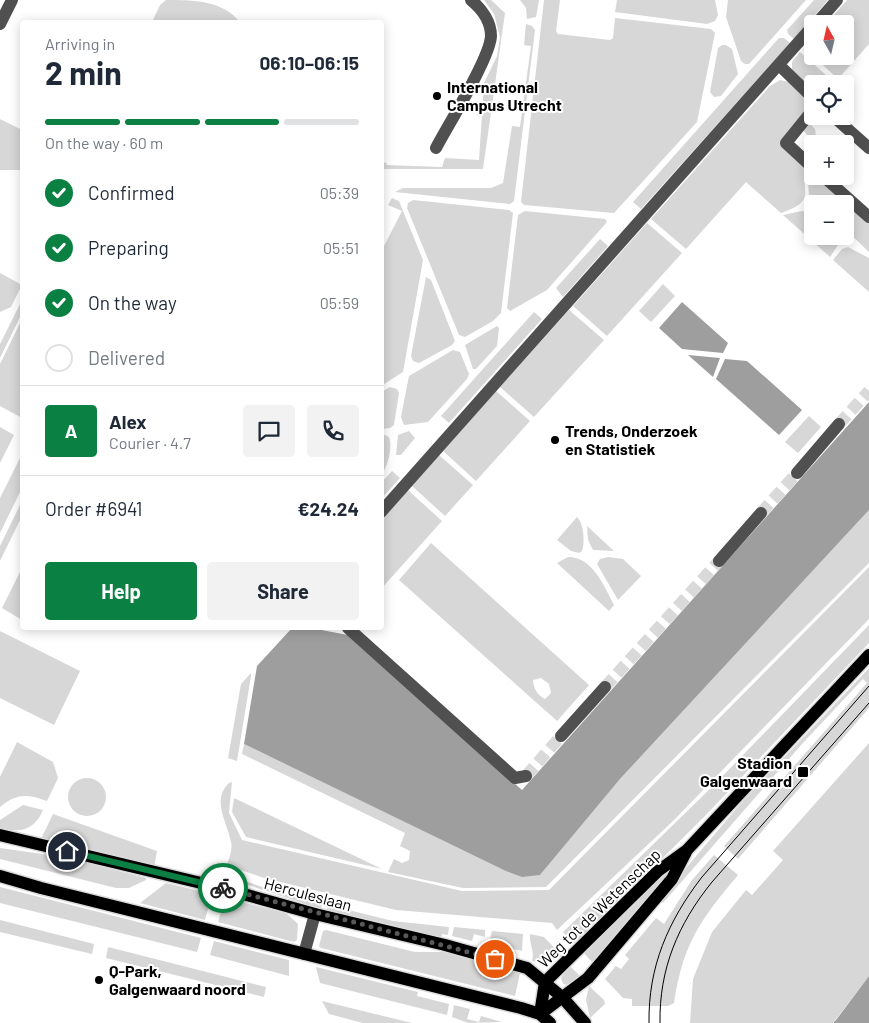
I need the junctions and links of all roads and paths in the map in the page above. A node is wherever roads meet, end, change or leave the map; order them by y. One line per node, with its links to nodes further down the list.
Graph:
1 (12, 0): 5 (street)
2 (471, 0): 11 (street)
3 (837, 0): 4 (street)
4 (824, 15)
5 (0, 24)
6 (804, 36): 7 (street)
7 (779, 65): 8 (street); 18 (street)
8 (804, 89)
9 (804, 121): 13 (street)
10 (843, 125): 12 (street)
11 (436, 148)
12 (869, 148)
13 (804, 160)
14 (833, 185): 15 (street)
15 (869, 217)
16 (840, 424): 17 (street)
17 (797, 473)
18 (384, 509)
19 (761, 513): 20 (street)
20 (719, 561)
21 (350, 630): 25 (street)
22 (869, 655): 27 (main road, Weg tot de Wetenschap)
23 (605, 687): 24 (street)
24 (560, 736)
25 (526, 776)
26 (0, 835): 29 (main road, Herculeslaan)
27 (687, 850): 31 (main road, Weg tot de Wetenschap); 32 (main road, Weg tot de Wetenschap)
28 (0, 876): 30 (main road)
29 (315, 914): 30 (street); 31 (main road, Herculeslaan)
30 (304, 954): 33 (main road)
31 (545, 982): 32 (main road, Herculeslaan); 33 (main road, Weg tot de Wetenschap)
32 (562, 997): 33 (main road, Weg tot de Wetenschap); 35 (main road, Herculeslaan)
33 (540, 1014): 34 (main road)
34 (550, 1023)
35 (585, 1023)

